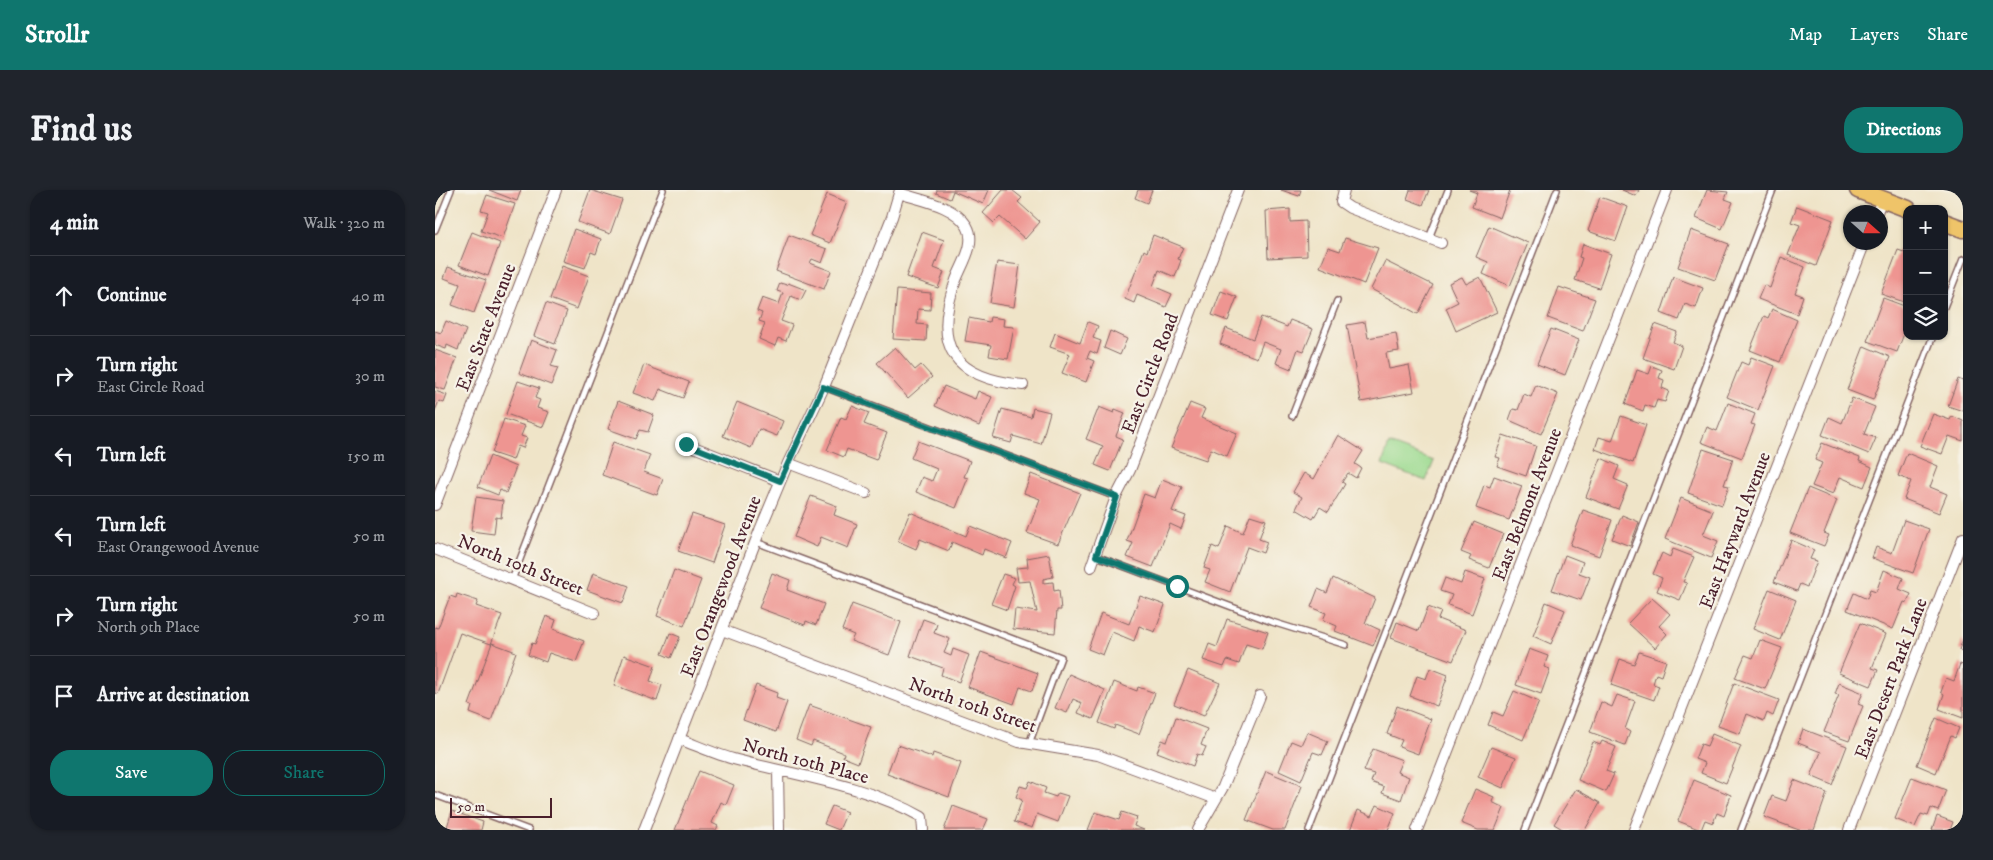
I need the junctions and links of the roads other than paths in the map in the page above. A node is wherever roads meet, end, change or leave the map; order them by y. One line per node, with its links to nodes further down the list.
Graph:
1 (451, 190): 17 (lane)
2 (556, 190): 33 (street, East State Avenue)
3 (663, 190): 39 (lane)
4 (1239, 190): 32 (street, East Circle Road)
5 (1344, 190): 18 (street)
6 (1448, 190): 18 (lane)
7 (1557, 190): 55 (lane)
8 (1667, 190): 56 (street, East Belmont Avenue)
9 (1773, 190): 57 (lane)
10 (1858, 190): 12 (main road)
11 (900, 191): 25 (street); 26 (street, East Orangewood Avenue)
12 (1879, 205)
13 (1888, 207): 14 (main road)
14 (1903, 208)
15 (1948, 223): 16 (main road)
16 (1963, 229)
17 (435, 230)
18 (1429, 239): 19 (street)
19 (1441, 243)
20 (1862, 250): 58 (street, East Hayward Avenue)
21 (1963, 258): 22 (lane)
22 (1948, 297)
23 (1337, 301): 27 (lane)
24 (1931, 340): 59 (lane)
25 (1023, 385)
26 (823, 387): 29 (street, East Orangewood Avenue); 32 (lane)
27 (1292, 416)
28 (686, 444): 30 (street)
29 (788, 463): 30 (street, East Orangewood Avenue); 31 (street)
30 (780, 481): 35 (street, East Orangewood Avenue)
31 (866, 493)
32 (1117, 497): 37 (street, East Circle Road)
33 (435, 505)
34 (1963, 538): 60 (street, East Desert Park Lane)
35 (756, 542): 41 (street, East Orangewood Avenue); 45 (lane)
36 (435, 548): 39 (street, North 10th Street)
37 (1096, 556): 38 (street, East Circle Road); 42 (lane)
38 (1091, 567)
39 (512, 580): 40 (street, North 10th Street)
40 (594, 613)
41 (722, 630): 44 (street, East Orangewood Avenue); 45 (street, North 10th Street)
42 (1345, 646)
43 (1260, 696): 48 (street)
44 (679, 739): 46 (street, North 10th Place); 51 (street, East Orangewood Avenue)
45 (1029, 744): 48 (street, North 10th Street)
46 (778, 770): 52 (street); 53 (street, North 10th Place)
47 (435, 795): 50 (lane)
48 (1216, 799): 54 (street)
49 (1963, 823): 61 (lane)
50 (529, 830)
51 (644, 830)
52 (779, 830)
53 (923, 830)
54 (1198, 830)
55 (1309, 830)
56 (1417, 830)
57 (1525, 830)
58 (1634, 830)
59 (1741, 830)
60 (1849, 830)
61 (1960, 830)

